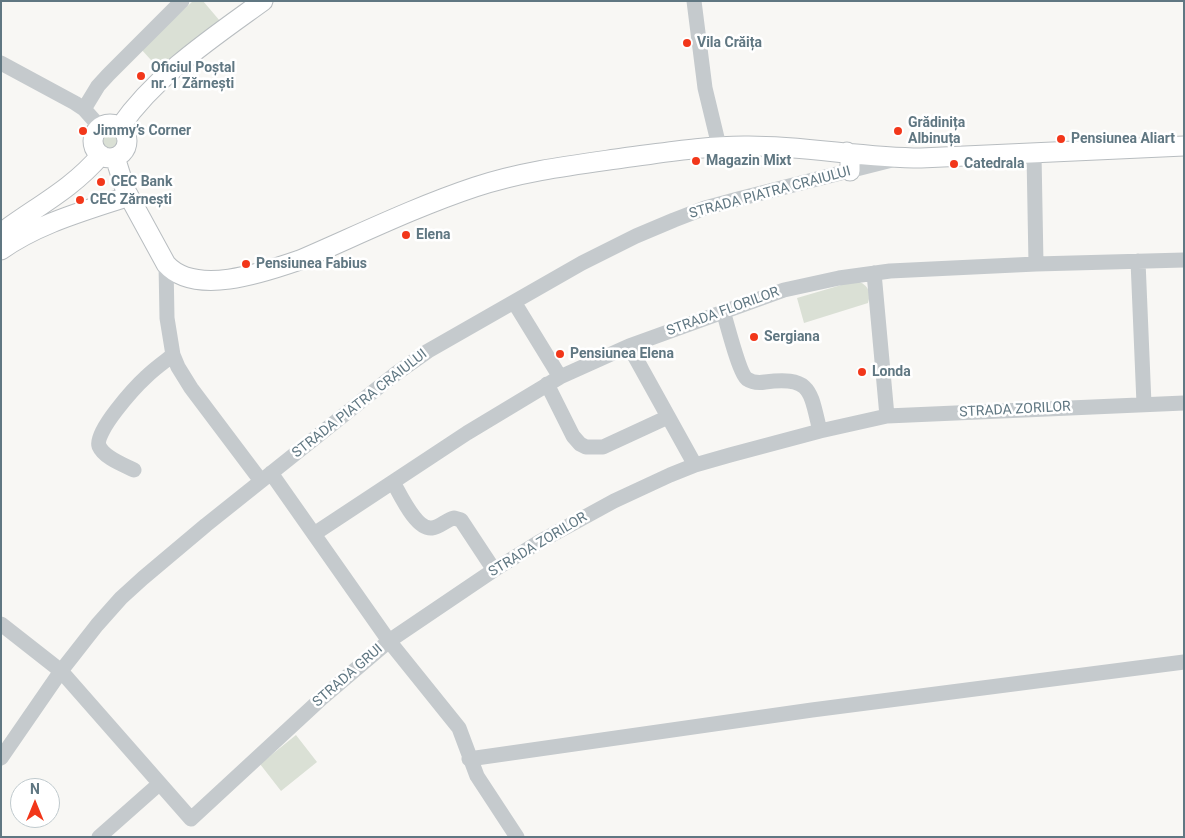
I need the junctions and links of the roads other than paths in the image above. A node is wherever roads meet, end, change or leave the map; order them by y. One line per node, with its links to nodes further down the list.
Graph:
1 (182, 1): 7 (street)
2 (254, 1): 6 (street)
3 (263, 1): 6 (main road)
4 (694, 1): 10 (street)
5 (1, 63): 7 (street)
6 (153, 88): 9 (main road)
7 (84, 109): 8 (street)
8 (100, 127): 9 (main road); 14 (main road)
9 (120, 127): 14 (main road)
10 (719, 146): 12 (main road); 22 (main road)
11 (1184, 146): 13 (main road)
12 (847, 152): 15 (main road); 16 (main road)
13 (1034, 154): 15 (main road); 23 (street)
14 (108, 156): 17 (main road); 18 (main road)
15 (898, 158): 16 (street, STRADA PIATRA CRAIULUI)
16 (850, 171): 25 (street, STRADA PIATRA CRAIULUI)
17 (129, 196): 19 (main road); 22 (main road)
18 (1, 233)
19 (1, 250)
20 (1184, 260): 21 (street, STRADA FLORILOR)
21 (1138, 262): 23 (street, STRADA FLORILOR); 31 (street)
22 (166, 264): 28 (street)
23 (1036, 264): 24 (street, STRADA FLORILOR)
24 (874, 273): 26 (street, STRADA FLORILOR); 32 (street)
25 (514, 302): 29 (street); 37 (street, STRADA PIATRA CRAIULUI)
26 (723, 311): 27 (street, STRADA FLORILOR); 34 (street)
27 (630, 346): 29 (street, STRADA FLORILOR); 33 (street)
28 (173, 356): 36 (street); 37 (street, STRADA GRUI)
29 (553, 380): 33 (street); 38 (street, STRADA FLORILOR)
30 (1184, 403): 31 (street, STRADA ZORILOR)
31 (1144, 404): 32 (street, STRADA ZORILOR)
32 (887, 416): 34 (street, STRADA ZORILOR)
33 (668, 417): 35 (street)
34 (820, 430): 35 (street, STRADA ZORILOR)
35 (695, 465): 40 (street, STRADA ZORILOR)
36 (134, 470)
37 (266, 477): 39 (street, STRADA GRUI); 44 (street, STRADA PIATRA CRAIULUI)
38 (393, 482): 39 (street, STRADA FLORILOR); 40 (street)
39 (314, 534): 42 (street, STRADA GRUI)
40 (494, 570): 42 (street, STRADA ZORILOR)
41 (1, 624): 44 (street, STRADA GRUI)
42 (389, 641): 46 (street); 47 (street, STRADA GRUI)
43 (1184, 662): 46 (street)
44 (61, 671): 45 (street, STRADA PIATRA CRAIULUI); 47 (street, STRADA GRUI)
45 (1, 758)
46 (469, 759): 49 (street)
47 (158, 784): 48 (street)
48 (98, 837)
49 (517, 837)

